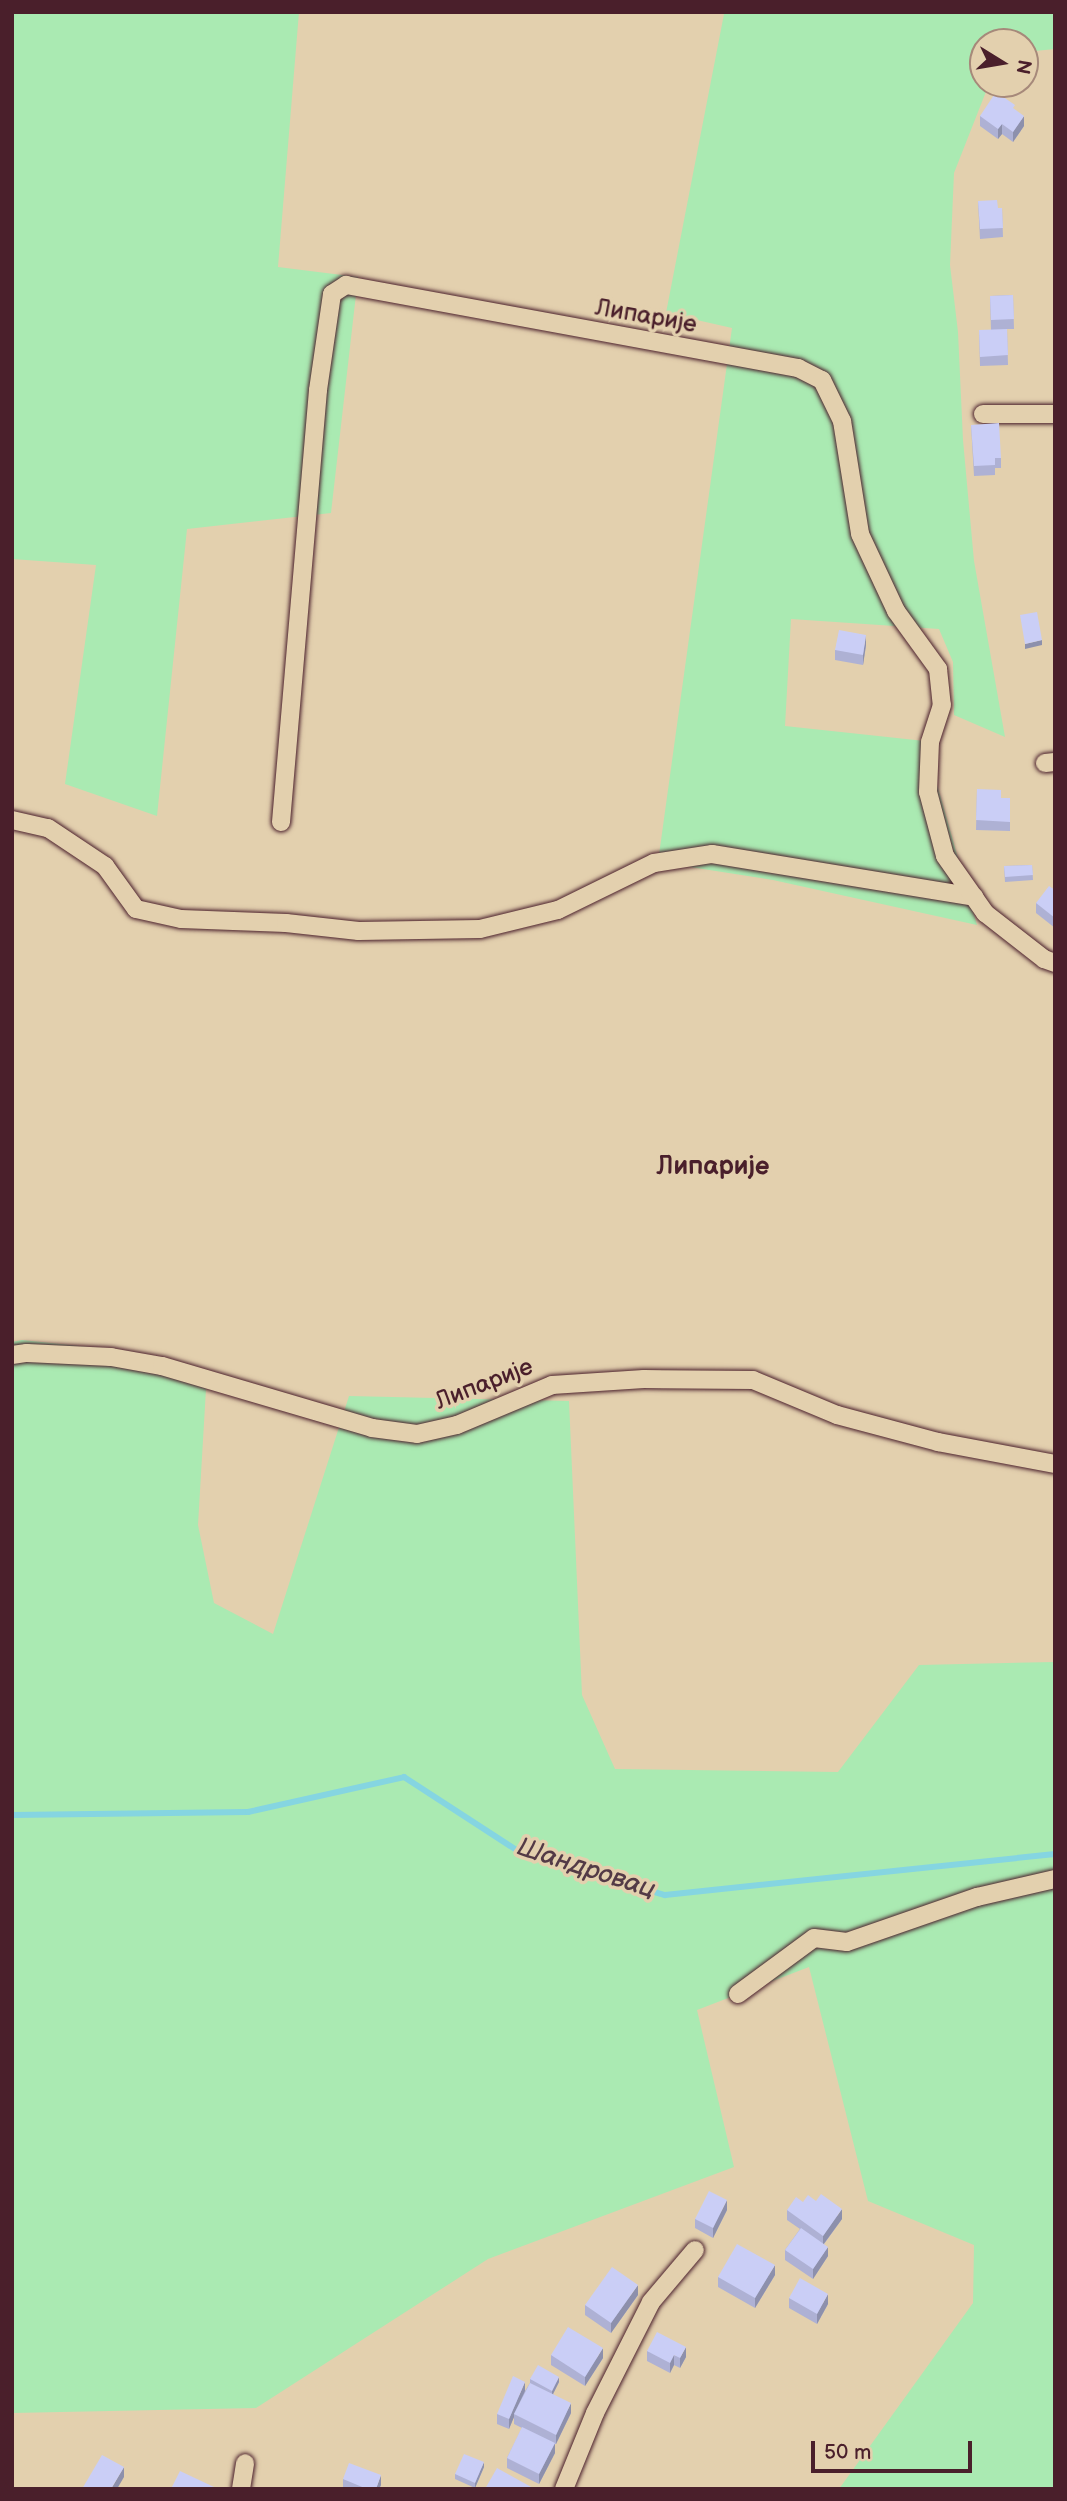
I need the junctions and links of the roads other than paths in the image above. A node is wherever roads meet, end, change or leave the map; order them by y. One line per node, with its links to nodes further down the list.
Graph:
1 (984, 414): 2 (street)
2 (1055, 414)
3 (12, 820): 5 (street)
4 (281, 822): 5 (street, Липарије)
5 (974, 897): 6 (street, Липарије)
6 (1055, 963)
7 (12, 1355): 8 (street, Липарије)
8 (1055, 1464)
9 (1055, 1879): 10 (street)
10 (738, 1994)
11 (695, 2250): 14 (street)
12 (244, 2463): 13 (street)
13 (241, 2489)
14 (564, 2489)

